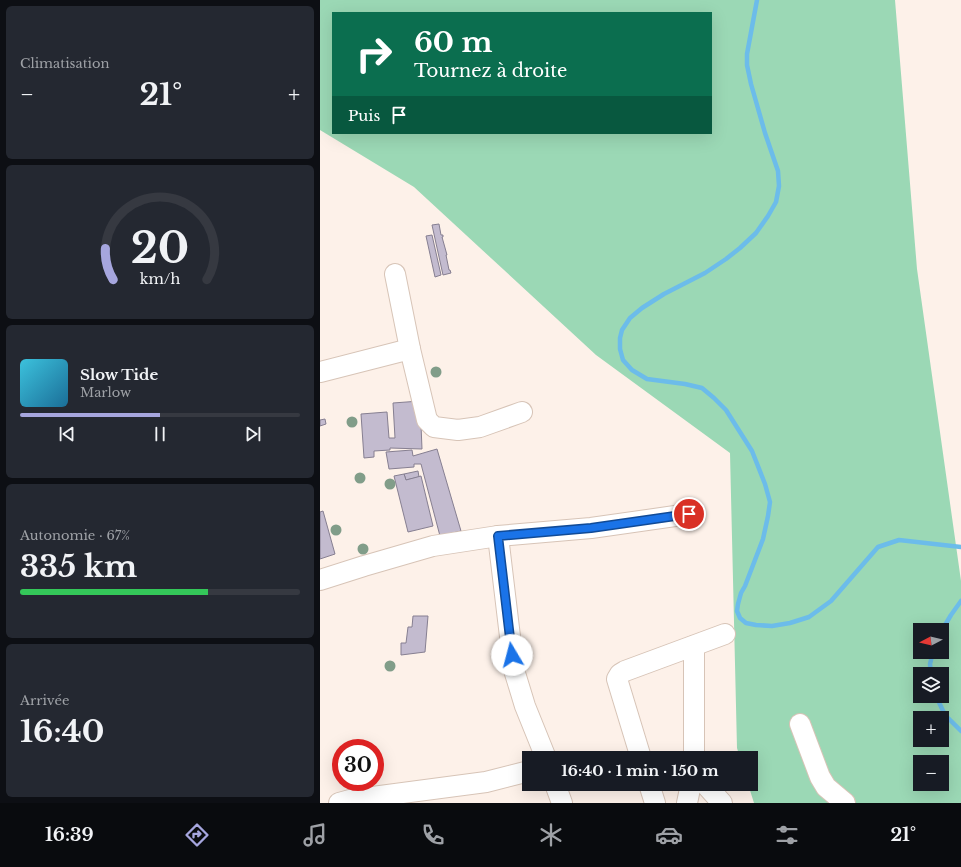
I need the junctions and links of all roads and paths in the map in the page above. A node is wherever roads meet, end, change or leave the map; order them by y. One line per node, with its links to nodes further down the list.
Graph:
1 (395, 274): 2 (street)
2 (410, 349): 3 (street); 4 (street)
3 (320, 372)
4 (522, 412)
5 (689, 514): 6 (street)
6 (498, 536): 7 (street); 11 (street)
7 (320, 580)
8 (725, 634): 9 (street)
9 (694, 646): 12 (street); 13 (street)
10 (800, 724): 24 (street)
11 (543, 751)
12 (639, 751)
13 (694, 751)
14 (522, 773): 19 (street)
15 (558, 791): 20 (street)
16 (651, 791): 21 (street)
17 (690, 791): 22 (street)
18 (712, 791): 23 (street)
19 (339, 803)
20 (562, 803)
21 (655, 803)
22 (687, 803)
23 (722, 803)
24 (845, 803)

